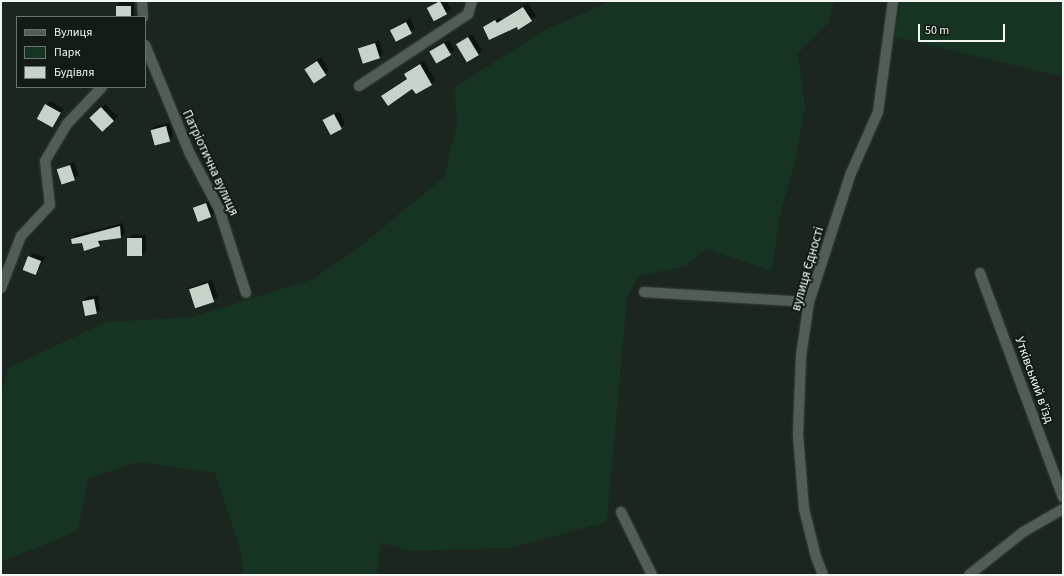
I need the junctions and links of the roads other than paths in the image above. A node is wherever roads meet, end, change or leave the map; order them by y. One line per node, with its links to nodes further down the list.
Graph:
1 (142, 1): 4 (street)
2 (472, 1): 6 (street)
3 (893, 1): 12 (street, вулиця Єдності)
4 (143, 16)
5 (146, 47): 11 (street, Патріотична вулиця)
6 (359, 86)
7 (101, 88): 9 (street)
8 (980, 273): 13 (street, Утківський в'їзд)
9 (1, 288)
10 (644, 292): 12 (street)
11 (246, 293)
12 (809, 302): 17 (street, вулиця Єдності)
13 (1063, 497)
14 (1063, 509): 18 (street)
15 (622, 512): 16 (street)
16 (652, 575)
17 (823, 575)
18 (969, 575)

